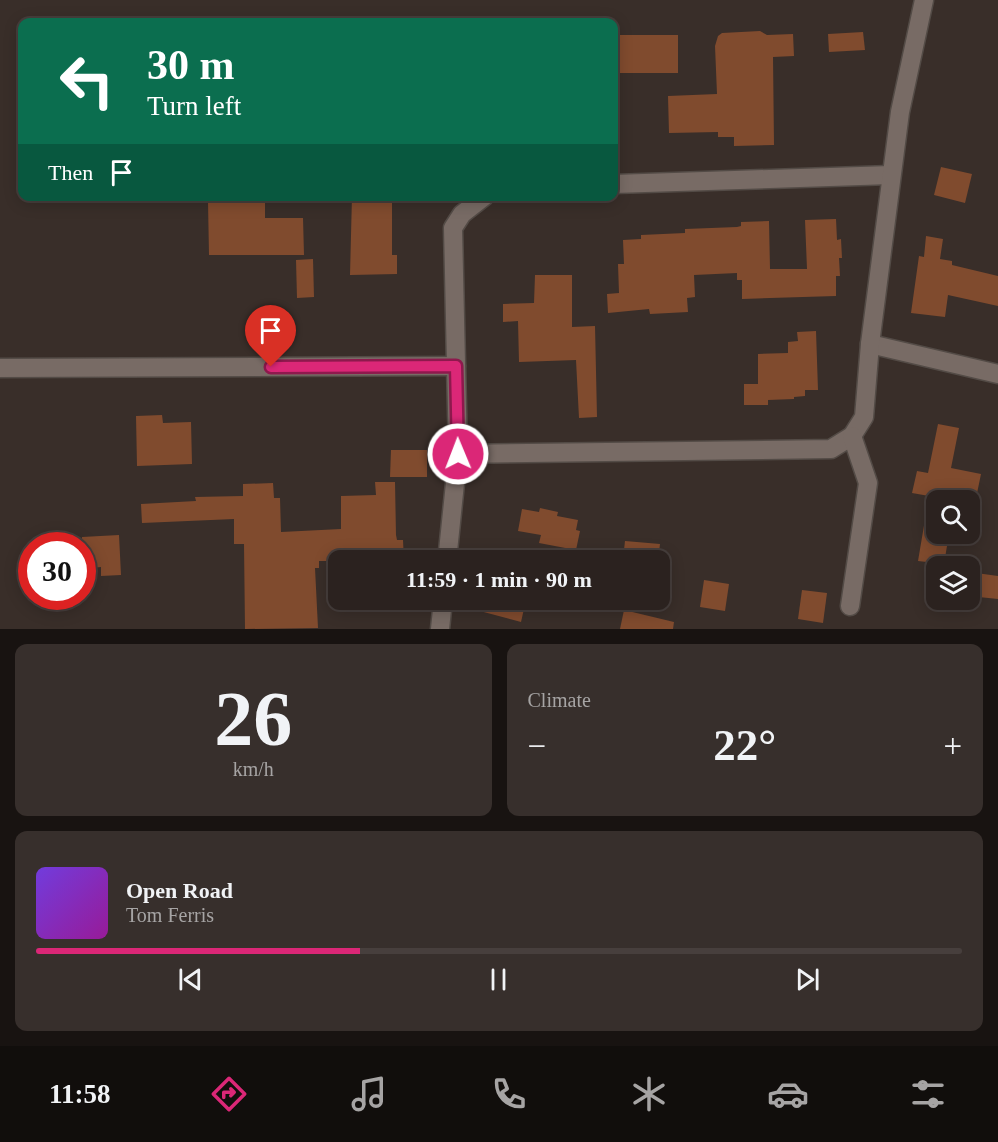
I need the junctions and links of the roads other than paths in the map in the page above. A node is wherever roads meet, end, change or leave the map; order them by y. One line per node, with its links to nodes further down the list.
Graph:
1 (924, 0): 2 (street)
2 (891, 175): 3 (street); 5 (street)
3 (618, 184)
4 (479, 201): 6 (street)
5 (870, 344): 8 (street); 9 (street)
6 (456, 366): 7 (street); 10 (street)
7 (0, 368)
8 (998, 374)
9 (852, 436): 10 (street); 12 (street)
10 (458, 454): 11 (street)
11 (448, 550)
12 (850, 606)
13 (442, 610): 14 (street)
14 (440, 629)

